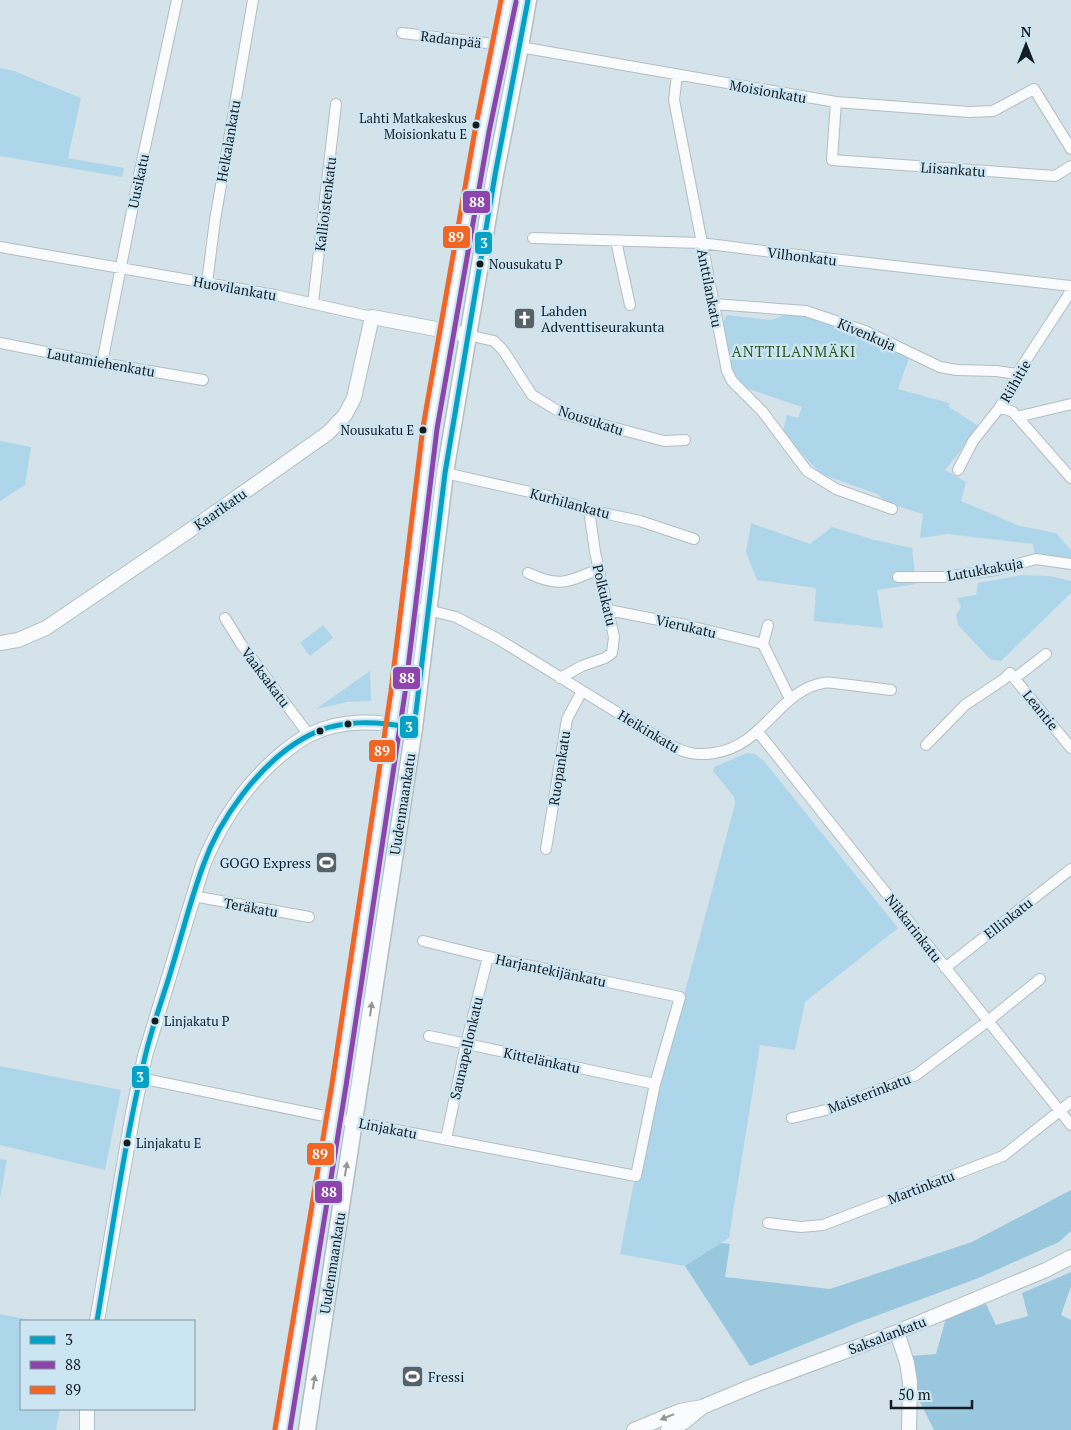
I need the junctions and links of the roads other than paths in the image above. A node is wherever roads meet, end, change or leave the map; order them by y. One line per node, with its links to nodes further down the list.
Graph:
1 (177, 0): 17 (street, Uusikatu)
2 (253, 0): 18 (street, Helkalankatu)
3 (509, 0): 6 (main road, Uudenmaankatu)
4 (528, 0): 7 (main road, Uudenmaankatu)
5 (402, 33): 6 (street, Radanpää)
6 (499, 44): 7 (street, Moisionkatu); 25 (main road, Uudenmaankatu)
7 (520, 47): 8 (street, Moisionkatu); 26 (main road, Uudenmaankatu)
8 (677, 75): 9 (street, Moisionkatu); 15 (street, Anttilankatu)
9 (836, 102): 11 (street, Moisionkatu); 12 (street, Liisankatu)
10 (336, 104): 21 (street, Kallioistenkatu)
11 (1071, 149)
12 (1071, 166)
13 (533, 238): 14 (street, Vilhonkatu)
14 (616, 241): 15 (street, Vilhonkatu); 23 (street)
15 (701, 243): 19 (street, Vilhonkatu); 22 (street, Anttilankatu)
16 (0, 246): 17 (street, Huovilankatu)
17 (120, 268): 18 (street, Huovilankatu); 28 (street, Uusikatu)
18 (207, 283): 21 (street, Huovilankatu)
19 (1071, 286)
20 (1071, 291): 29 (street, Riihitie)
21 (313, 304): 24 (street, Huovilankatu)
22 (713, 304): 29 (street, Kivenkuja); 38 (street, Anttilankatu)
23 (630, 305)
24 (372, 317): 25 (street, Huovilankatu); 50 (street, Kaarikatu)
25 (448, 331): 26 (street, Huovilankatu); 45 (main road, Uudenmaankatu)
26 (468, 335): 34 (street, Nousukatu); 36 (main road, Uudenmaankatu)
27 (0, 342): 28 (street, Lautamiehenkatu)
28 (102, 363): 30 (street, Lautamiehenkatu)
29 (1017, 374): 32 (street, Riihitie)
30 (203, 380)
31 (1071, 404): 33 (street)
32 (1000, 407): 33 (street); 35 (street, Riihitie)
33 (1017, 418): 37 (street)
34 (685, 440)
35 (958, 470)
36 (445, 473): 39 (street, Kurhilankatu); 46 (main road, Uudenmaankatu)
37 (1071, 478)
38 (892, 509)
39 (589, 510): 40 (street, Kurhilankatu); 42 (street, Polkukatu)
40 (694, 539)
41 (1071, 564): 44 (street, Lutukkakuja)
42 (599, 569): 43 (street); 47 (street, Polkukatu)
43 (528, 573)
44 (898, 577)
45 (409, 608): 46 (street, Heikinkatu); 58 (main road, Uudenmaankatu)
46 (428, 610): 54 (street, Heikinkatu); 59 (main road, Uudenmaankatu)
47 (608, 610): 51 (street, Vierukatu); 54 (street, Polkukatu)
48 (225, 618): 61 (street, Vaaksakatu)
49 (768, 625): 51 (street)
50 (0, 643)
51 (763, 644): 57 (street)
52 (1046, 654): 53 (street)
53 (1012, 675): 62 (street); 63 (street, Leantie)
54 (560, 678): 56 (street, Heikinkatu)
55 (891, 690): 57 (street, Heikinkatu)
56 (582, 691): 60 (street, Heikinkatu); 64 (street, Ruopankatu)
57 (790, 699): 60 (street, Heikinkatu)
58 (393, 724): 59 (street); 61 (street); 79 (main road, Uudenmaankatu)
59 (414, 728): 81 (main road, Uudenmaankatu, one-way to 59)
60 (758, 732): 70 (street, Nikkarinkatu)
61 (309, 734): 66 (street)
62 (926, 745)
63 (1071, 748)
64 (546, 849)
65 (1071, 869): 70 (street, Ellinkatu)
66 (193, 896): 67 (street, Teräkatu); 75 (street)
67 (309, 917)
68 (423, 941): 69 (street, Harjantekijänkatu)
69 (488, 957): 74 (street, Saunapellonkatu); 76 (street, Harjantekijänkatu)
70 (945, 968): 72 (street, Nikkarinkatu)
71 (1040, 979): 72 (street, Maisterinkatu)
72 (988, 1021): 78 (street, Nikkarinkatu); 80 (street, Maisterinkatu)
73 (429, 1036): 74 (street, Kittelänkatu)
74 (466, 1044): 76 (street, Kittelänkatu); 83 (street, Saunapellonkatu)
75 (140, 1078): 79 (street, Linjakatu); 86 (street)
76 (655, 1084): 83 (street, Linjakatu)
77 (1071, 1102): 78 (street, Martinkatu)
78 (1059, 1110): 82 (street, Nikkarinkatu); 84 (street, Martinkatu)
79 (334, 1118): 81 (street, Linjakatu); 92 (main road, Uudenmaankatu)
80 (792, 1118)
81 (353, 1121): 83 (street, Linjakatu); 93 (main road, Uudenmaankatu, one-way to 81)
82 (1071, 1124)
83 (446, 1139)
84 (768, 1223)
85 (1071, 1257): 87 (street, Saksalankatu)
86 (97, 1320)
87 (897, 1332): 88 (street, Saksalankatu); 96 (street)
88 (702, 1407): 94 (street, Saksalankatu, one-way to 94); 95 (street, Saksalankatu)
89 (87, 1411): 90 (street); 91 (street)
90 (81, 1430)
91 (87, 1430)
92 (282, 1430)
93 (307, 1430)
94 (634, 1430)
95 (668, 1430)
96 (909, 1430)

